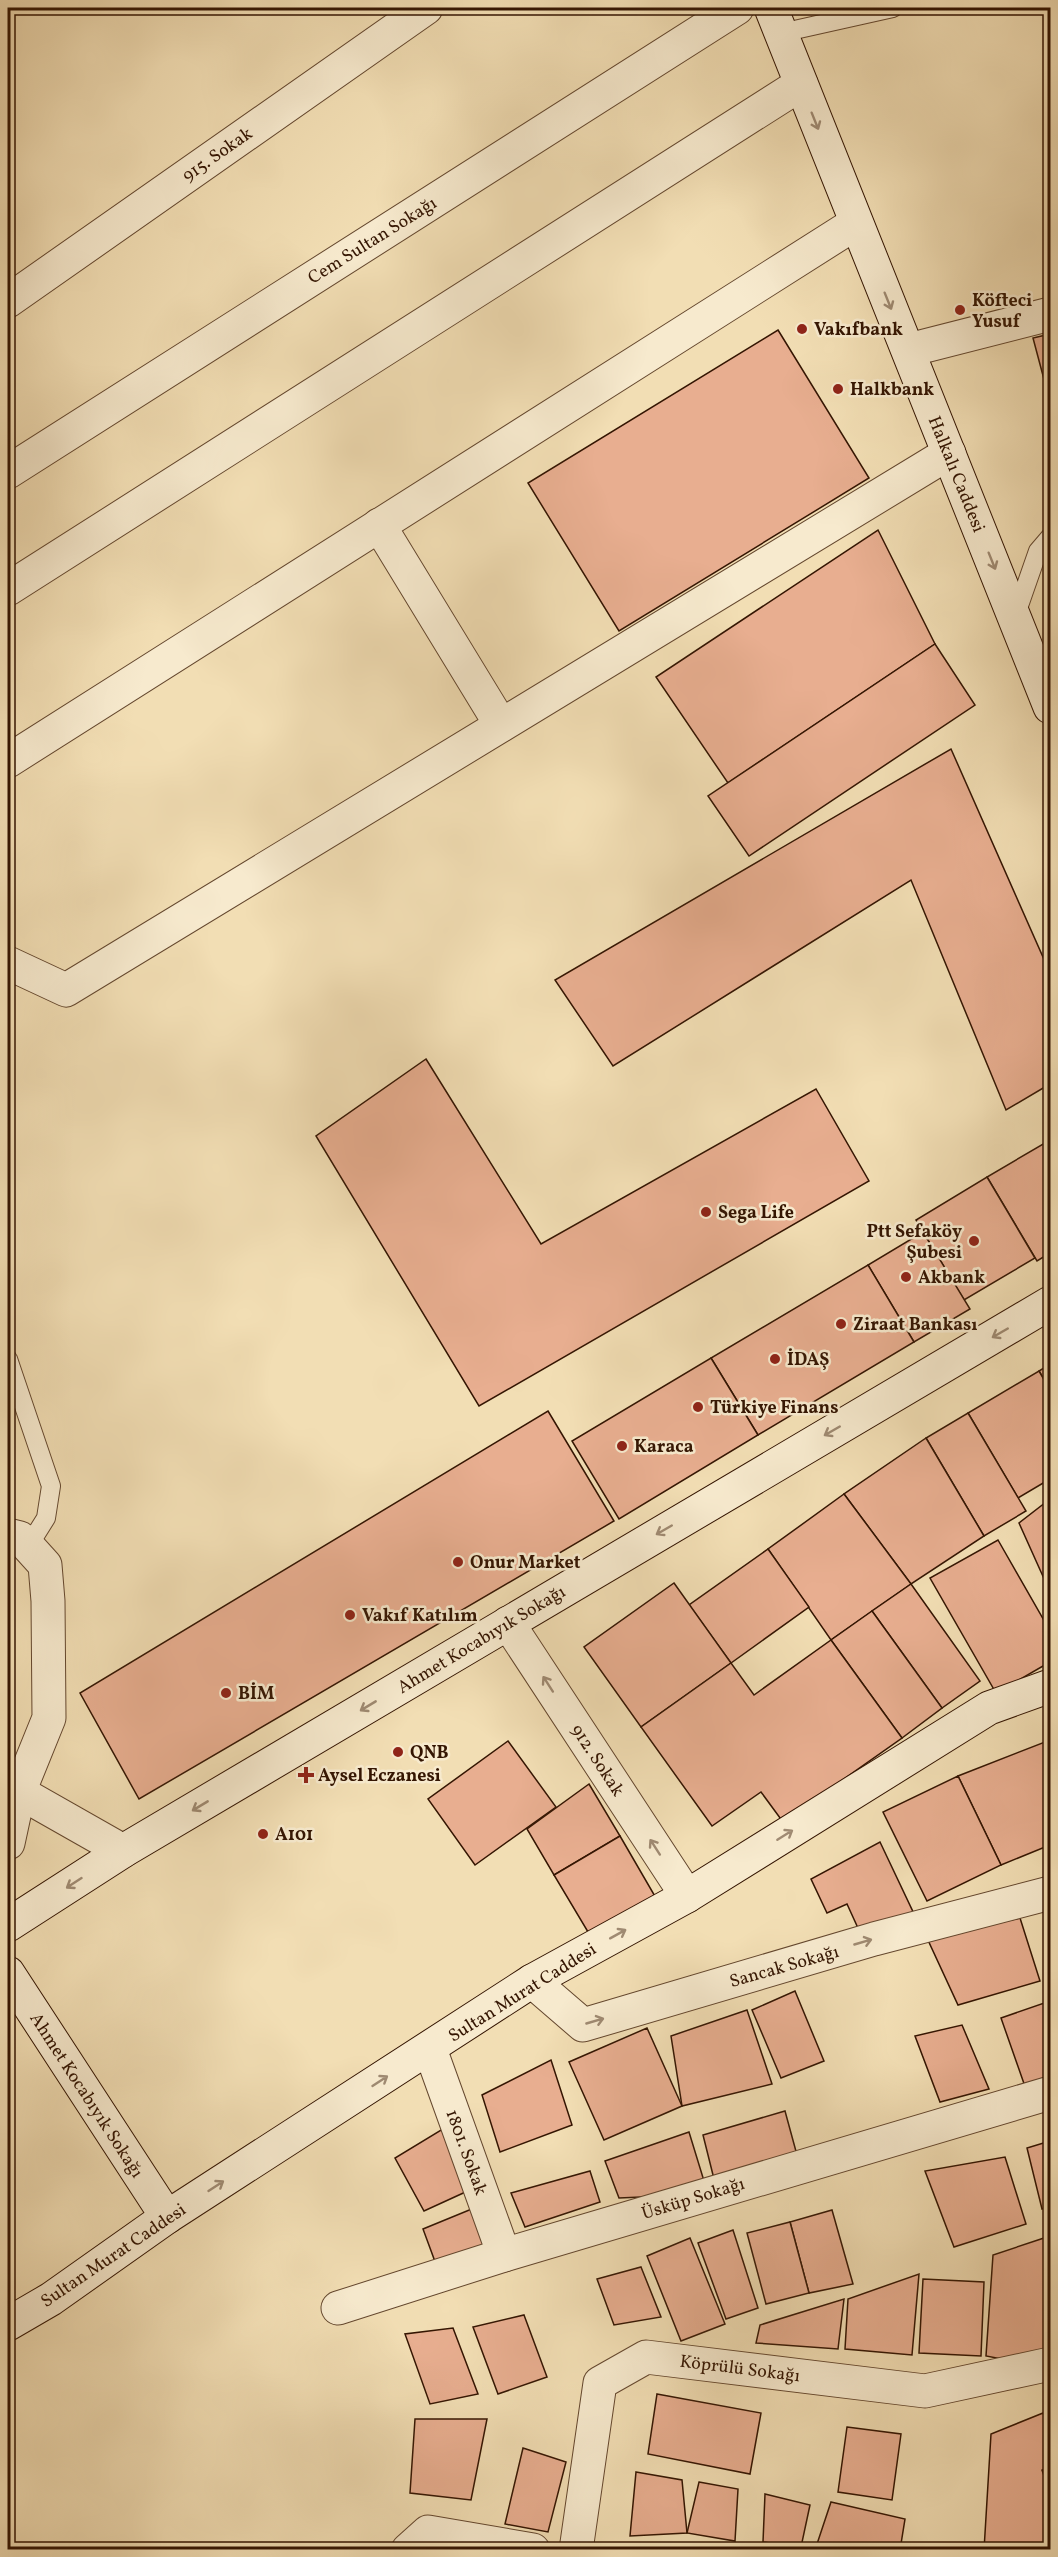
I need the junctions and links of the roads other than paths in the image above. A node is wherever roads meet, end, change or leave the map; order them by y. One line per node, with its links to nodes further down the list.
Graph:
1 (426, 8): 7 (street, 915. Sokak)
2 (737, 8): 11 (street, Cem Sultan Sokağı)
3 (893, 8): 4 (lane)
4 (776, 20): 5 (street, Halkalı Caddesi)
5 (801, 84): 6 (street, Halkalı Caddesi, one-way to 6); 14 (street)
6 (856, 223): 9 (street, Halkalı Caddesi, one-way to 9); 12 (street)
7 (8, 300)
8 (1050, 314): 9 (street)
9 (909, 350): 10 (street, Halkalı Caddesi)
10 (949, 453): 15 (street, Halkalı Caddesi, one-way to 15); 17 (street)
11 (8, 472)
12 (379, 525): 17 (street); 18 (street)
13 (1050, 537): 15 (lane)
14 (8, 589)
15 (1014, 617): 16 (street, Halkalı Caddesi)
16 (1050, 707)
17 (501, 725): 19 (street)
18 (8, 761)
19 (8, 963)
20 (1050, 1303): 23 (street, Ahmet Kocabıyık Sokağı, one-way to 23)
21 (8, 1359): 22 (lane)
22 (17, 1539): 25 (street)
23 (508, 1623): 27 (street, Ahmet Kocabıyık Sokağı, one-way to 27); 29 (street, 912. Sokak, one-way to 23)
24 (1050, 1686): 29 (street, Sultan Murat Caddesi, one-way to 24)
25 (13, 1791): 26 (street); 27 (street)
26 (8, 1843)
27 (123, 1851): 30 (street, Ahmet Kocabıyık Sokağı, one-way to 30)
28 (1050, 1893): 32 (street, Sancak Sokağı, one-way to 28)
29 (687, 1896): 32 (street, Sultan Murat Caddesi, one-way to 29)
30 (8, 1925)
31 (8, 1973): 35 (street, Ahmet Kocabıyık Sokağı)
32 (532, 1981): 33 (street, Sultan Murat Caddesi)
33 (430, 2049): 35 (street, Sultan Murat Caddesi, one-way to 33); 36 (street, 1801. Sokak)
34 (1050, 2093): 36 (street, Üsküp Sokağı)
35 (167, 2217): 38 (street, Sultan Murat Caddesi)
36 (504, 2255): 37 (street, Üsküp Sokağı)
37 (338, 2308)
38 (8, 2324)
39 (1050, 2364): 42 (street, Köprülü Sokağı)
40 (408, 2550): 41 (street)
41 (533, 2550)
42 (576, 2550)

